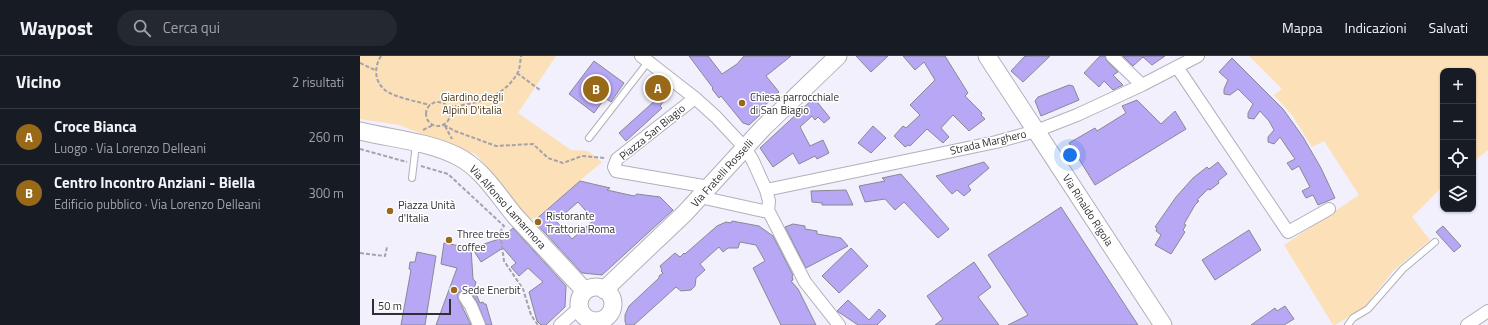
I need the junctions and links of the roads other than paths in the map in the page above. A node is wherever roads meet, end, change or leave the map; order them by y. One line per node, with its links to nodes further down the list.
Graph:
1 (838, 56): 13 (street, Via Fratelli Rosselli)
2 (987, 56): 9 (street, Via Rinaldo Rigola)
3 (1112, 56): 7 (street)
4 (1198, 56): 6 (street, Strada Marghero)
5 (645, 59): 8 (street); 11 (lane)
6 (1177, 67): 7 (street, Strada Marghero); 17 (street)
7 (1142, 85): 9 (street, Strada Marghero)
8 (695, 98): 13 (street); 16 (street, Piazza San Biagio)
9 (1036, 131): 15 (street, Strada Marghero); 29 (street, Via Rinaldo Rigola)
10 (363, 133): 12 (street, Via Alfonso Lamarmora)
11 (589, 138)
12 (416, 142): 14 (lane); 21 (street, Via Alfonso Lamarmora)
13 (745, 148): 15 (street); 16 (street, Via Fratelli Rosselli)
14 (412, 178)
15 (766, 190): 18 (street)
16 (705, 192): 18 (street); 20 (street, Via Fratelli Rosselli)
17 (1329, 209)
18 (768, 210): 28 (street)
19 (1435, 242): 30 (lane)
20 (604, 290): 21 (street); 25 (street)
21 (585, 291): 23 (street)
22 (465, 297): 26 (street)
23 (579, 308): 25 (street); 27 (street)
24 (1488, 311): 31 (street)
25 (606, 322)
26 (479, 325)
27 (560, 325)
28 (839, 325)
29 (1163, 325)
30 (1348, 325)
31 (1467, 325)

